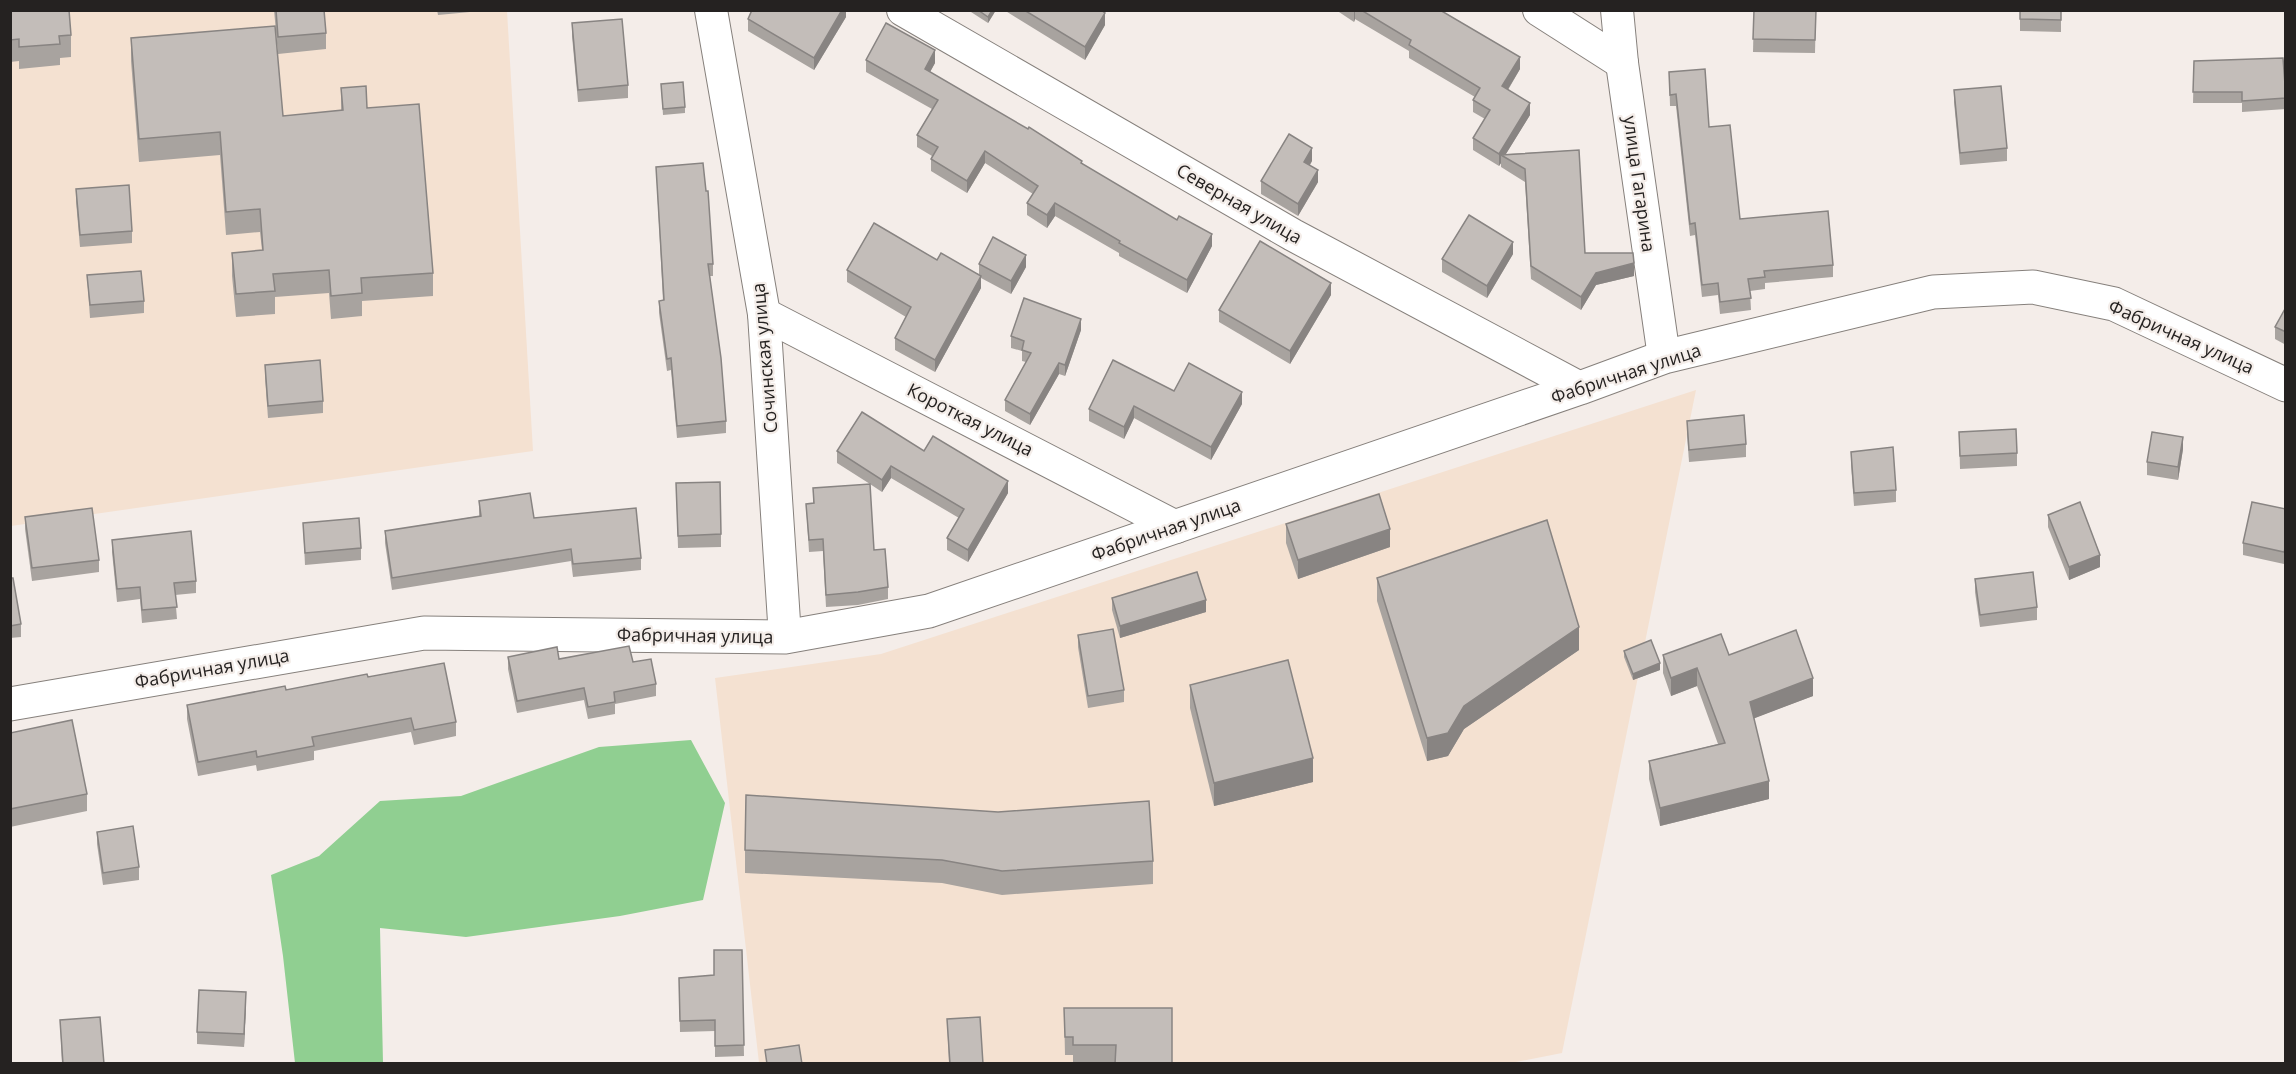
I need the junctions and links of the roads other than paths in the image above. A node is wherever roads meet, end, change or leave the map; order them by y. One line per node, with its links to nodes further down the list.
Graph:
1 (711, 10): 6 (street, Сочинская улица)
2 (903, 10): 9 (street, Северная улица)
3 (1539, 10): 5 (street)
4 (1617, 10): 5 (street, улица Гагарина)
5 (1622, 63): 7 (street, улица Гагарина)
6 (764, 314): 10 (street, Короткая улица); 11 (street, Сочинская улица)
7 (1664, 357): 8 (street, Фабричная улица); 9 (street, Фабричная улица)
8 (2286, 385)
9 (1580, 388): 10 (street, Фабричная улица)
10 (1176, 527): 11 (street, Фабричная улица)
11 (785, 637): 12 (street, Фабричная улица)
12 (10, 704)

